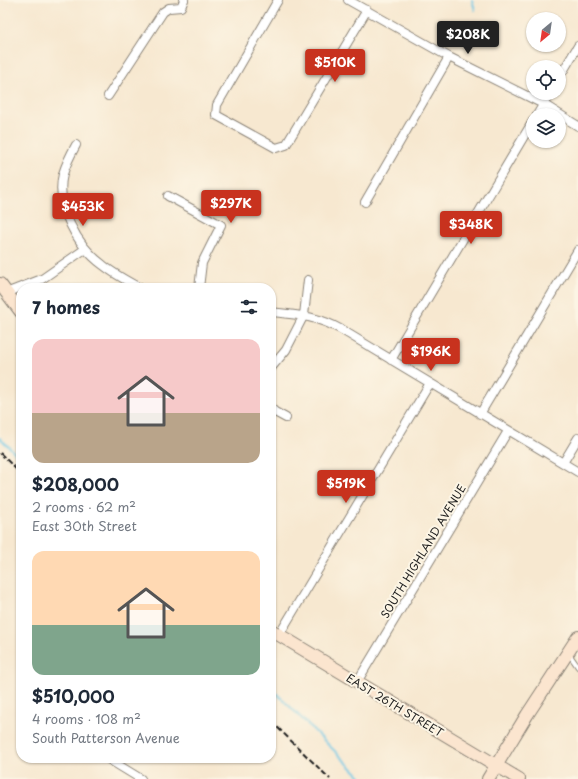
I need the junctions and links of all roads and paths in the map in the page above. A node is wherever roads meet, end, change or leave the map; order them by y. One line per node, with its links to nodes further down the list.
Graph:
1 (184, 0): 8 (street)
2 (278, 0): 4 (street)
3 (348, 0): 4 (street)
4 (367, 10): 6 (street)
5 (578, 46): 7 (street)
6 (449, 57): 10 (street); 16 (street)
7 (566, 66)
8 (108, 96)
9 (546, 100): 10 (street)
10 (543, 104): 11 (street); 12 (street)
11 (541, 108)
12 (578, 126)
13 (526, 133): 28 (street)
14 (76, 145): 17 (street)
15 (168, 196): 22 (street)
16 (366, 202)
17 (86, 249): 20 (street); 21 (street)
18 (578, 250): 32 (street)
19 (308, 280): 27 (street)
20 (22, 283)
21 (132, 283)
22 (200, 283)
23 (16, 284): 24 (street)
24 (2, 287): 25 (street)
25 (16, 305)
26 (276, 312): 27 (street)
27 (304, 315): 28 (street); 29 (street)
28 (391, 360): 30 (street)
29 (276, 362)
30 (430, 383): 32 (street); 38 (street)
31 (276, 412): 33 (street)
32 (480, 414): 34 (street)
33 (286, 418)
34 (508, 431): 36 (street); 43 (street, SOUTH HIGHLAND AVENUE)
35 (578, 438): 36 (street)
36 (562, 463): 37 (street)
37 (578, 472)
38 (276, 631)
39 (276, 634): 43 (street, EAST 26TH STREET)
40 (578, 637): 41 (street)
41 (568, 652): 42 (lane); 45 (street)
42 (578, 667)
43 (357, 682): 45 (street, EAST 26TH STREET)
44 (115, 763): 46 (street)
45 (497, 765): 47 (street); 48 (street, EAST 26TH STREET)
46 (141, 779)
47 (488, 779)
48 (519, 779)

